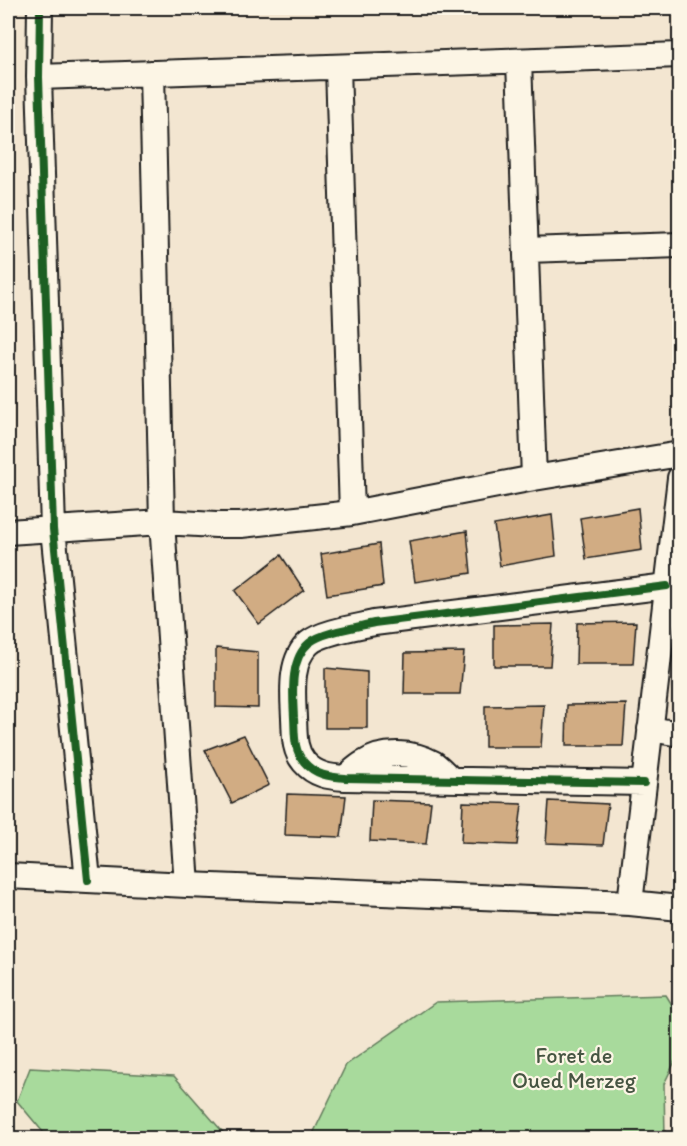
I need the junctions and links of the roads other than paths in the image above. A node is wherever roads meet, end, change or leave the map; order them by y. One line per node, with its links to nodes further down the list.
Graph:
1 (40, 8): 6 (street)
2 (680, 56): 3 (street)
3 (519, 61): 4 (street); 8 (street)
4 (338, 67): 5 (street); 12 (street)
5 (152, 73): 6 (street); 13 (street)
6 (39, 77): 14 (street)
7 (680, 245): 8 (street)
8 (526, 250): 10 (street)
9 (680, 454): 10 (street)
10 (534, 478): 12 (street)
11 (680, 478): 16 (street)
12 (352, 513): 13 (street)
13 (162, 522): 14 (street); 22 (street)
14 (53, 529): 15 (street); 21 (street)
15 (8, 532)
16 (667, 586): 17 (street); 19 (street)
17 (650, 729): 18 (street); 19 (street)
18 (680, 734)
19 (644, 783): 23 (street)
20 (8, 876): 21 (street)
21 (88, 880): 22 (street)
22 (187, 885): 23 (street)
23 (630, 903): 24 (street)
24 (680, 908)

